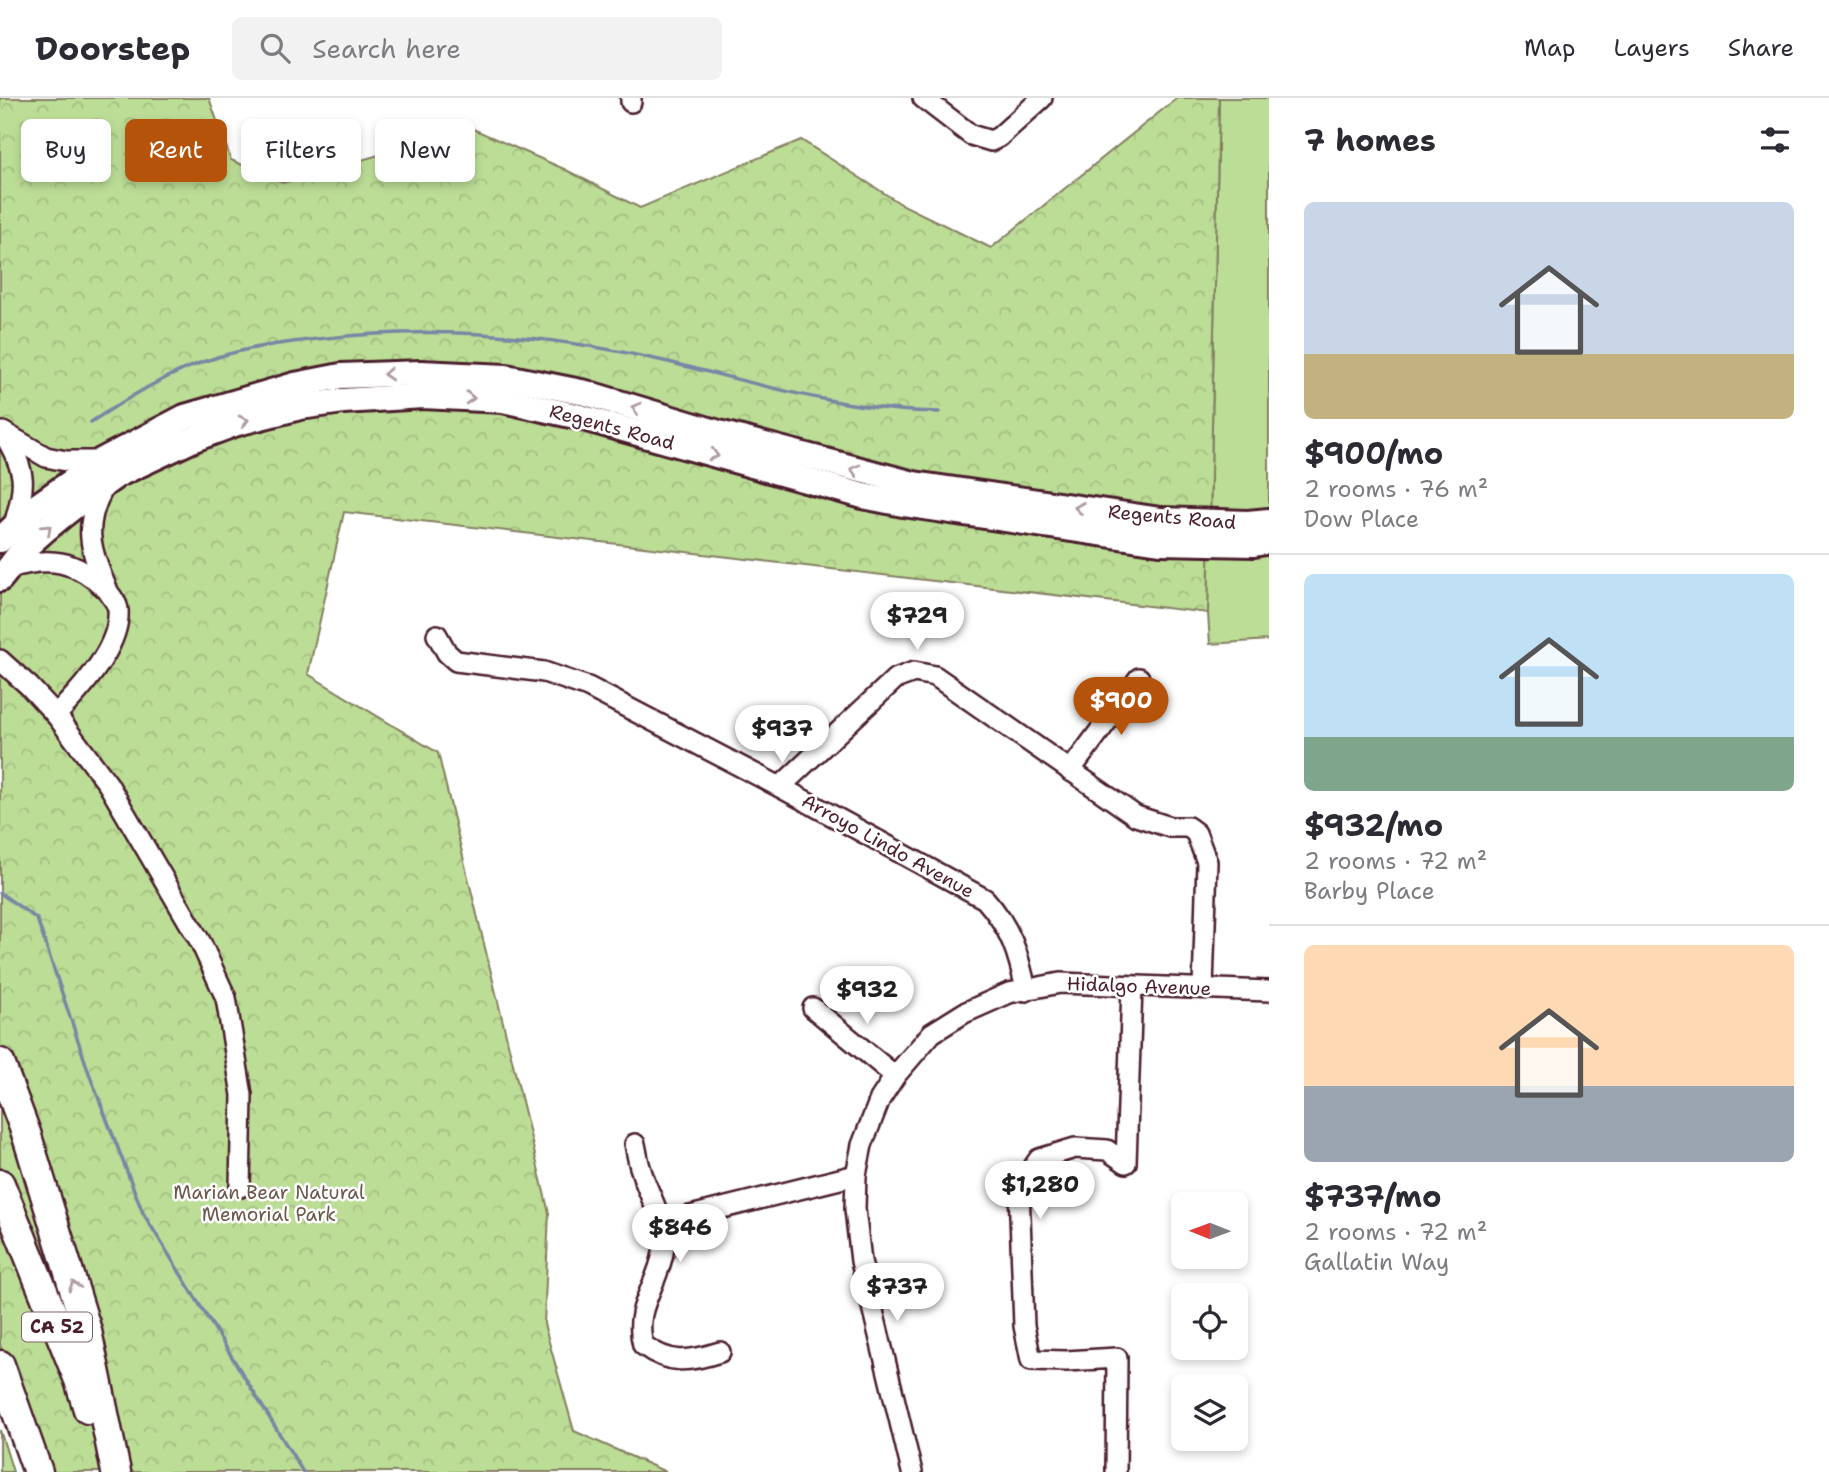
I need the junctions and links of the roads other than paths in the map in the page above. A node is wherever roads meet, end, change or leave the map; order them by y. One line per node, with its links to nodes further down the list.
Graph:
1 (923, 98): 2 (street)
2 (1041, 98)
3 (1, 432): 4 (street); 6 (street)
4 (104, 472): 5 (main road, Regents Road, one-way to 4); 6 (main road, Regents Road); 7 (main road, Regents Road, one-way to 7); 8 (main road, Regents Road, one-way to 4); 9 (street)
5 (1269, 522)
6 (7, 533)
7 (1269, 541)
8 (5, 573): 9 (street)
9 (109, 592): 13 (street)
10 (437, 635): 15 (street, Arroyo Lindo Avenue)
11 (0, 660): 13 (street)
12 (1139, 678): 14 (street)
13 (56, 715): 26 (street)
14 (1070, 771): 15 (street); 17 (street)
15 (780, 787): 18 (street, Arroyo Lindo Avenue)
16 (1132, 987): 17 (street, Hidalgo Avenue); 18 (street, Hidalgo Avenue); 36 (street)
17 (1203, 988): 19 (street, Hidalgo Avenue)
18 (1026, 991): 22 (street, Hidalgo Avenue)
19 (1269, 991)
20 (813, 1008): 22 (street)
21 (0, 1063): 34 (highway, one-way to 21)
22 (895, 1076): 24 (street, Hidalgo Avenue)
23 (635, 1144): 27 (street)
24 (856, 1175): 27 (street); 35 (street, Hidalgo Avenue)
25 (0, 1184): 33 (highway, CA 52)
26 (240, 1187)
27 (662, 1223): 28 (street)
28 (720, 1352)
29 (0, 1365): 31 (highway)
30 (0, 1382): 31 (highway)
31 (21, 1423): 32 (highway)
32 (38, 1472)
33 (108, 1472)
34 (116, 1472)
35 (912, 1472)
36 (1116, 1472)

